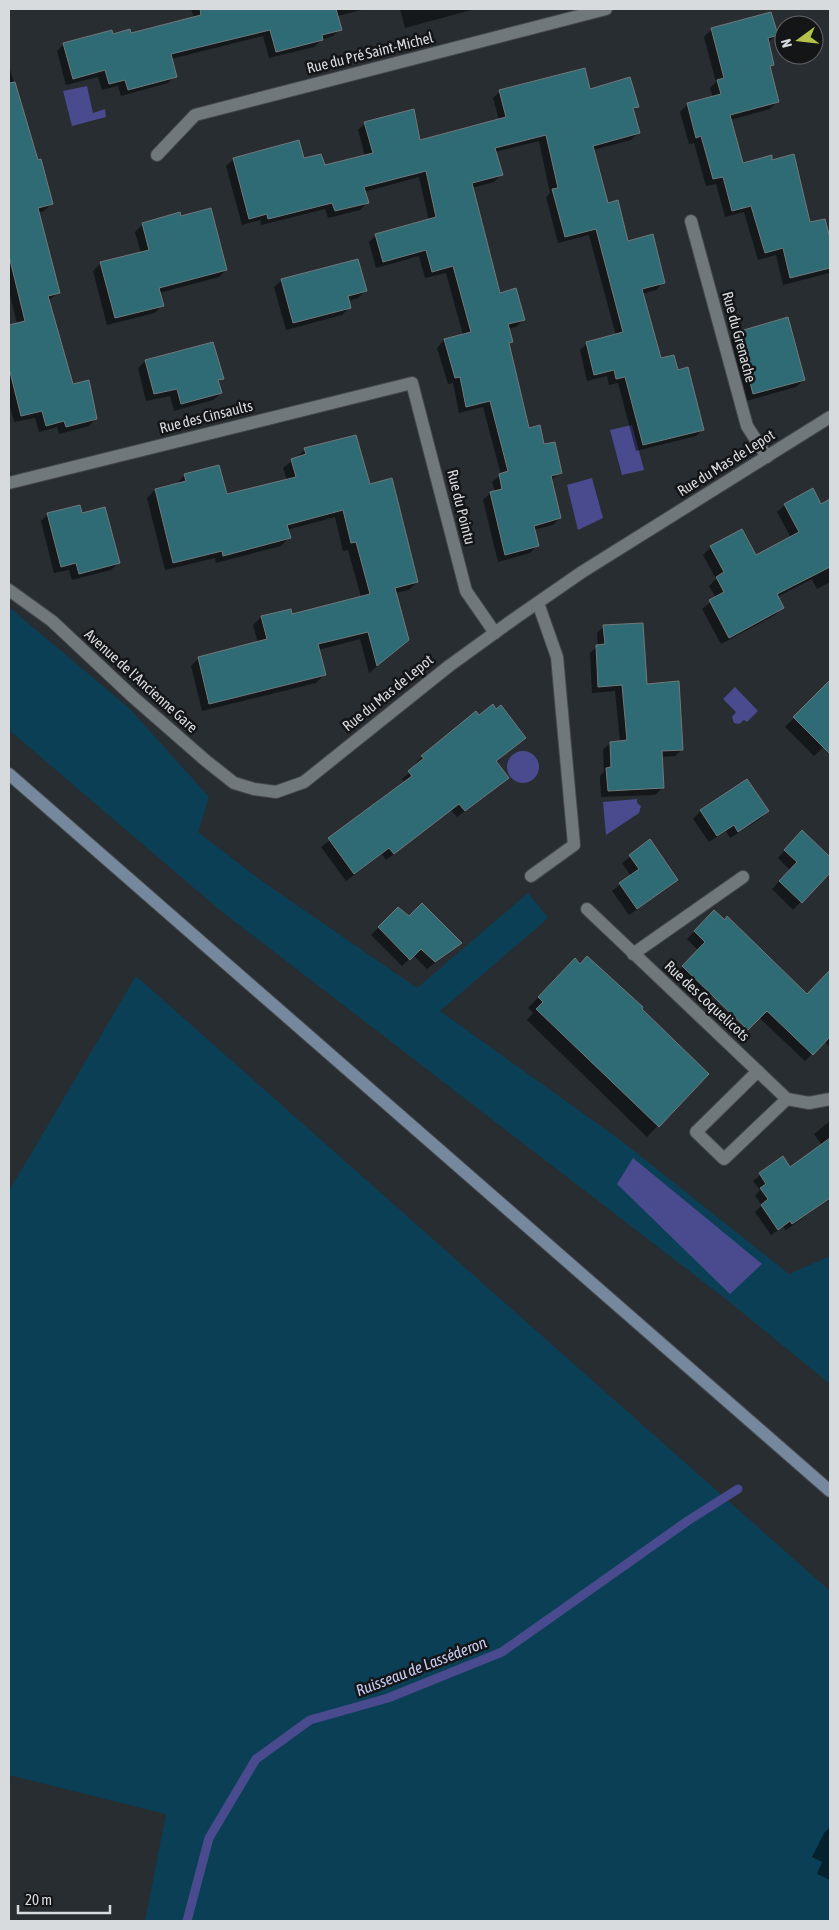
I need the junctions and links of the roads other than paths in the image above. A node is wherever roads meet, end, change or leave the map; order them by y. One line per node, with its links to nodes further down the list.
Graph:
1 (606, 9): 2 (street, Rue du Pré Saint-Michel)
2 (565, 14): 3 (street, Rue du Pré Saint-Michel)
3 (157, 155)
4 (691, 222): 7 (street, Rue du Grenache)
5 (412, 383): 8 (street, Rue des Cinsaults); 11 (street, Rue du Pointu)
6 (830, 417): 7 (street, Rue du Mas de Lepot)
7 (767, 457): 10 (street, Rue du Mas de Lepot)
8 (9, 483)
9 (9, 590): 13 (street, Avenue de l'Ancienne Gare)
10 (538, 603): 11 (street, Rue du Mas de Lepot); 14 (street)
11 (495, 633): 13 (street, Rue du Mas de Lepot)
12 (9, 774): 21 (main road)
13 (254, 789)
14 (531, 876)
15 (743, 877): 17 (street)
16 (587, 909): 17 (street, Rue des Coquelicots)
17 (633, 954): 18 (street, Rue des Coquelicots)
18 (758, 1071): 20 (street, Rue des Coquelicots); 20 (street)
19 (830, 1098): 20 (street)
20 (787, 1099)
21 (830, 1491)

